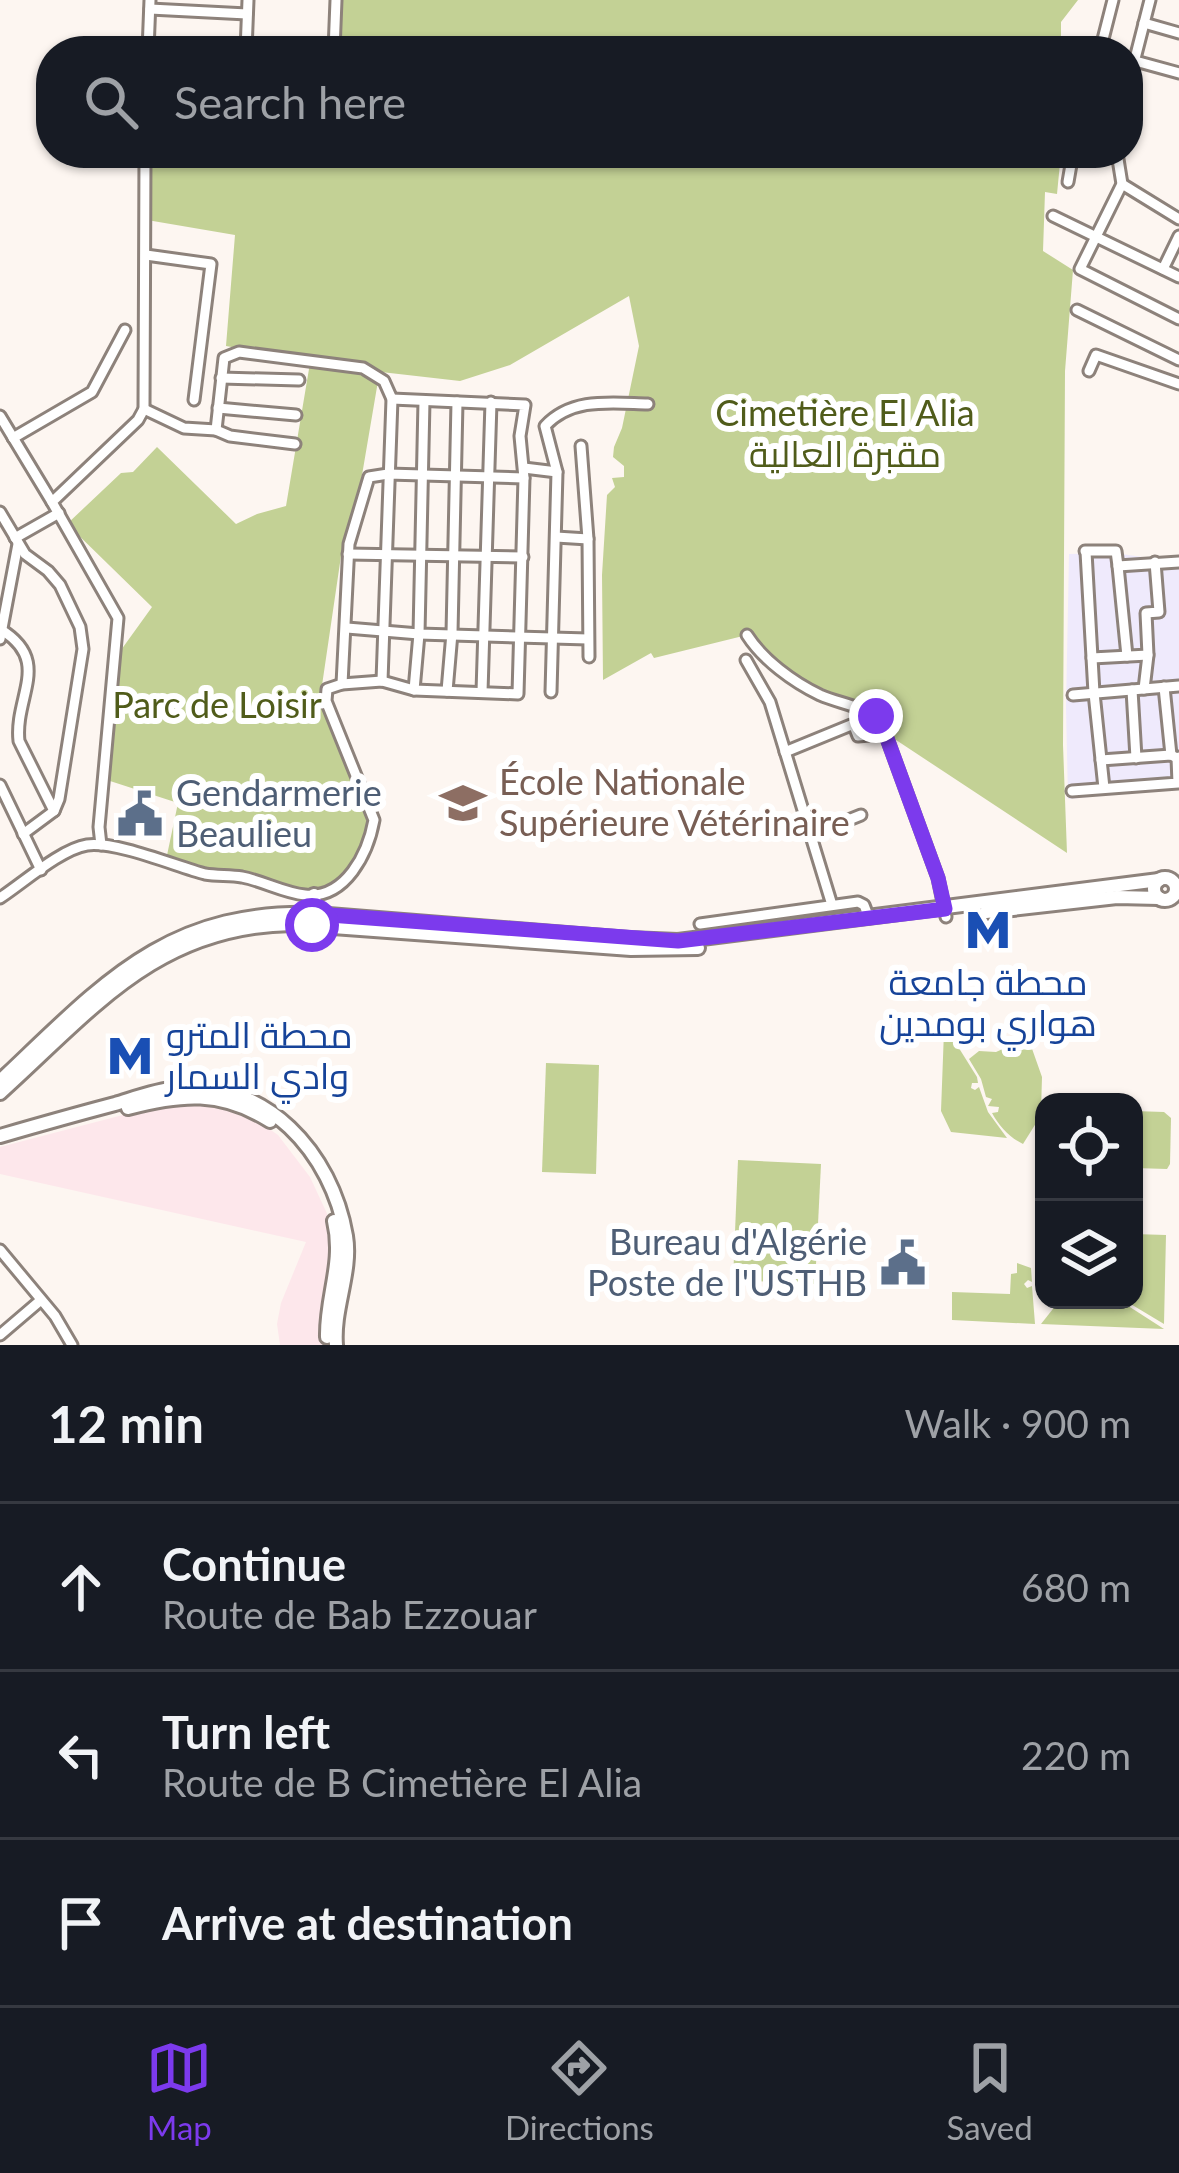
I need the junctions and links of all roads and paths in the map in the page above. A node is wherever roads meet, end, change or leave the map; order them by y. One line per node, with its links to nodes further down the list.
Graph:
1 (248, 0): 6 (street)
2 (336, 0): 11 (street)
3 (1113, 0): 12 (street)
4 (1150, 0): 7 (street)
5 (150, 4): 6 (street); 9 (street)
6 (248, 14): 10 (street)
7 (1144, 23): 8 (street); 13 (street)
8 (1179, 33)
9 (149, 36)
10 (247, 36)
11 (335, 36)
12 (1104, 36)
13 (1140, 36)
14 (1143, 63): 15 (street)
15 (1179, 73)
16 (145, 168): 25 (street)
17 (1070, 168): 19 (street)
18 (1119, 168): 20 (street)
19 (1068, 182)
20 (1122, 184): 22 (street); 23 (street)
21 (1053, 216): 23 (street)
22 (1179, 219)
23 (1095, 235): 26 (street); 29 (street)
24 (1178, 243): 26 (street)
25 (146, 254): 37 (street); 43 (street)
26 (1163, 269): 27 (street)
27 (1179, 277)
28 (1078, 310): 31 (street)
29 (1179, 319)
30 (125, 330): 47 (street)
31 (1179, 362): 35 (street)
32 (1089, 371): 35 (street)
33 (221, 378): 34 (street); 36 (street); 42 (street)
34 (299, 380)
35 (1175, 384)
36 (392, 399): 38 (street); 52 (street)
37 (194, 400)
38 (424, 401): 39 (street); 53 (street)
39 (457, 402): 40 (street); 54 (street)
40 (491, 402): 51 (street); 55 (street)
41 (648, 404): 50 (street)
42 (218, 408): 45 (street); 46 (street)
43 (144, 409): 46 (street); 56 (street)
44 (0, 416): 47 (street)
45 (296, 416)
46 (216, 430): 48 (street)
47 (14, 438): 56 (street)
48 (295, 444)
49 (580, 446): 60 (street)
50 (556, 472): 51 (street); 59 (street)
51 (524, 473): 55 (street); 67 (street)
52 (388, 474): 53 (street); 62 (street); 63 (street)
53 (422, 475): 54 (street); 64 (street)
54 (455, 475): 55 (street); 65 (street)
55 (489, 476): 66 (street)
56 (52, 502): 58 (street)
57 (0, 512): 61 (street)
58 (59, 513): 61 (street); 109 (street)
59 (556, 537): 60 (street); 79 (street)
60 (588, 539): 80 (street)
61 (16, 540): 73 (street); 105 (street)
62 (348, 554): 63 (street); 71 (street)
63 (386, 555): 64 (street); 72 (street)
64 (420, 555): 65 (street); 75 (street)
65 (453, 556): 66 (street); 74 (street)
66 (488, 556): 67 (street); 76 (street)
67 (523, 557): 77 (street)
68 (1155, 562): 69 (street); 70 (street); 81 (street)
69 (1179, 562)
70 (1118, 566): 82 (street); 84 (street)
71 (346, 628): 72 (street); 87 (street)
72 (383, 629): 75 (street); 86 (street)
73 (0, 633): 105 (street)
74 (452, 633): 75 (street); 76 (street); 92 (street)
75 (419, 634): 90 (street)
76 (486, 635): 77 (street); 93 (street)
77 (520, 635): 79 (street); 93 (street)
78 (747, 635): 117 (street)
79 (555, 637): 80 (street); 94 (street)
80 (588, 639): 83 (street)
81 (1148, 655): 82 (street); 91 (street)
82 (1127, 656): 84 (street)
83 (589, 657)
84 (1092, 658): 95 (street)
85 (746, 660): 98 (street)
86 (382, 681): 87 (street); 90 (street)
87 (342, 684): 112 (street)
88 (1179, 686): 89 (street)
89 (1164, 687): 91 (street); 99 (street)
90 (414, 690): 92 (street)
91 (1138, 690): 95 (street); 100 (street)
92 (447, 691): 93 (street)
93 (482, 692)
94 (551, 692)
95 (1094, 693): 96 (street); 101 (street)
96 (1073, 695)
97 (869, 735): 98 (street)
98 (785, 752): 108 (street)
99 (1176, 757): 100 (street); 103 (street)
100 (1136, 758): 101 (street)
101 (1102, 760): 103 (street)
102 (0, 784): 107 (street)
103 (1104, 788): 104 (street)
104 (1072, 791)
105 (54, 811): 107 (street)
106 (860, 815): 108 (street)
107 (23, 835): 110 (street)
108 (811, 835): 115 (street)
109 (101, 845): 110 (street); 112 (street)
110 (41, 870): 114 (street)
111 (1168, 878): 113 (main road); 116 (main road)
112 (310, 895): 118 (main road)
113 (1170, 897): 116 (main road)
114 (0, 898)
115 (832, 905): 119 (street); 120 (street)
116 (1000, 906): 117 (main road)
117 (946, 913): 118 (main road); 119 (main road)
118 (310, 919): 119 (main road); 121 (main road)
119 (870, 919)
120 (700, 923)
121 (98, 996): 122 (main road); 123 (main road)
122 (0, 1081)
123 (0, 1093)
124 (0, 1140): 131 (main road)
125 (0, 1250): 126 (street)
126 (41, 1300): 128 (street); 130 (street)
127 (0, 1315): 128 (street)
128 (10, 1326): 129 (street)
129 (0, 1335)
130 (72, 1345)
131 (333, 1345)

